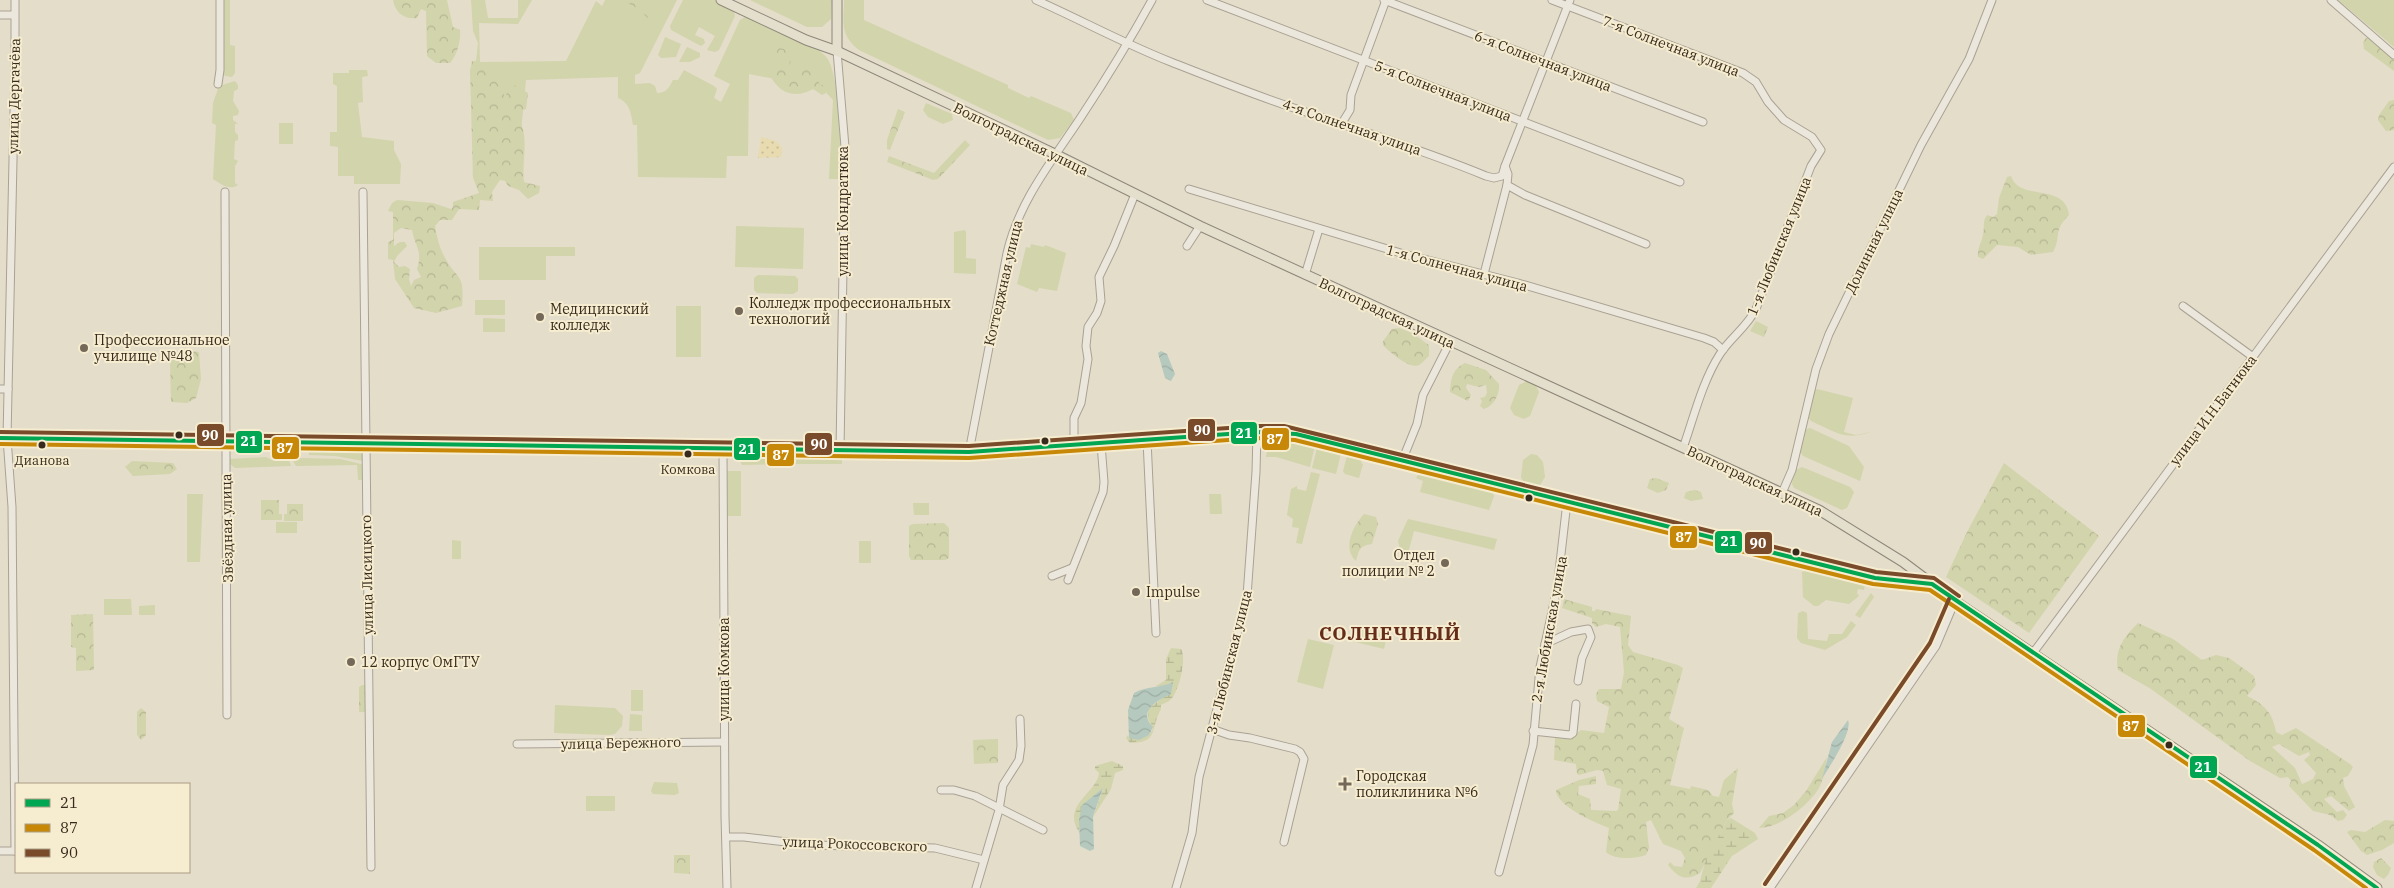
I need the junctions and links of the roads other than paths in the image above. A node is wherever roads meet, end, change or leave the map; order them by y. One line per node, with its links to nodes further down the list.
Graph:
1 (14, 0): 15 (street, улица Дергачёва)
2 (220, 0): 21 (street)
3 (721, 0): 17 (main road, Волгоградская улица)
4 (734, 0): 17 (main road, Волгоградская улица)
5 (837, 0): 17 (main road, улица Кондратюка)
6 (1036, 0): 16 (street, 4-я Солнечная улица)
7 (1152, 0): 16 (street, Коттеджная улица)
8 (1207, 0): 19 (street, 5-я Солнечная улица)
9 (1385, 0): 19 (street); 20 (street, 6-я Солнечная улица)
10 (1552, 0): 13 (street, 7-я Солнечная улица)
11 (1992, 0): 58 (street, Долинная улица)
12 (2331, 0): 18 (street)
13 (1568, 3): 20 (street); 25 (street, 7-я Солнечная улица)
14 (0, 15): 15 (street)
15 (14, 15): 45 (street, улица Дергачёва)
16 (1127, 44): 24 (street, 4-я Солнечная улица); 26 (street, Коттеджная улица)
17 (837, 51): 26 (main road, Волгоградская улица); 55 (street, улица Кондратюка)
18 (2394, 55)
19 (1364, 61): 22 (street, 5-я Солнечная улица); 24 (street)
20 (1545, 63): 22 (street); 23 (street, 6-я Солнечная улица)
21 (218, 84)
22 (1521, 120): 27 (street); 29 (street, 5-я Солнечная улица)
23 (1703, 122)
24 (1342, 123): 27 (street, 4-я Солнечная улица)
25 (1821, 150): 43 (street, 1-я Любинская улица)
26 (1055, 154): 34 (main road, Волгоградская улица); 56 (street, Коттеджная улица)
27 (1505, 166): 30 (street)
28 (2394, 166): 44 (street, улица И.Н.Багнюка)
29 (1680, 182)
30 (1506, 185): 37 (street); 39 (street)
31 (1189, 189): 36 (street, 1-я Солнечная улица)
32 (225, 192): 49 (street, Звёздная улица)
33 (363, 192): 50 (street, улица Лисицкого)
34 (1135, 194): 35 (main road, Волгоградская улица); 52 (street)
35 (1200, 226): 38 (street); 40 (main road, Волгоградская улица)
36 (1319, 229): 39 (street, 1-я Солнечная улица); 40 (street)
37 (1646, 244)
38 (1187, 246)
39 (1484, 274): 43 (street, 1-я Солнечная улица)
40 (1305, 275): 42 (main road, Волгоградская улица)
41 (2183, 306): 44 (street)
42 (1450, 342): 53 (main road, Волгоградская улица); 57 (street)
43 (1723, 350): 53 (street, 1-я Любинская улица)
44 (2252, 358): 67 (street, улица И.Н.Багнюка)
45 (4, 389): 47 (street, улица Дергачёва)
46 (1257, 432): 48 (main road); 57 (main road); 72 (street, 3-я Любинская улица)
47 (3, 438): 49 (main road); 76 (street, улица Дергачёва)
48 (1147, 440): 51 (main road); 65 (street)
49 (226, 441): 50 (main road); 70 (street, Звёздная улица)
50 (366, 444): 54 (main road); 85 (street, улица Лисицкого)
51 (1101, 444): 52 (main road); 60 (street)
52 (1074, 446): 56 (main road)
53 (1683, 448): 58 (main road, Волгоградская улица)
54 (723, 450): 55 (main road); 74 (street, улица Комкова)
55 (840, 451): 56 (main road)
56 (969, 452)
57 (1402, 461): 59 (main road)
58 (1782, 493): 63 (main road, Волгоградская улица)
59 (1567, 502): 63 (main road); 66 (street, 2-я Любинская улица)
60 (1072, 568): 61 (street); 62 (street)
61 (1052, 576)
62 (1068, 580)
63 (1932, 584): 64 (main road, Волгоградская улица)
64 (1955, 601): 67 (main road, Волгоградская улица); 90 (street)
65 (1156, 633)
66 (1545, 644): 68 (street); 73 (street, 2-я Любинская улица)
67 (2033, 652): 91 (main road, Волгоградская улица)
68 (1578, 681)
69 (1576, 704): 73 (street)
70 (228, 714)
71 (1020, 719): 78 (street)
72 (1212, 728): 81 (street); 89 (street, 3-я Любинская улица)
73 (1534, 731): 86 (street, 2-я Любинская улица)
74 (724, 742): 75 (street, улица Бережного); 80 (street, улица Комкова)
75 (517, 744)
76 (15, 783)
77 (940, 790): 78 (street)
78 (999, 810): 79 (street); 84 (street)
79 (1043, 830)
80 (726, 837): 84 (street, улица Рокоссовского); 87 (street, улица Комкова)
81 (1284, 842)
82 (0, 851): 83 (street)
83 (15, 851)
84 (984, 860): 88 (street)
85 (371, 867)
86 (1499, 872)
87 (727, 888)
88 (976, 888)
89 (1176, 888)
90 (1770, 888)
91 (2377, 888)

